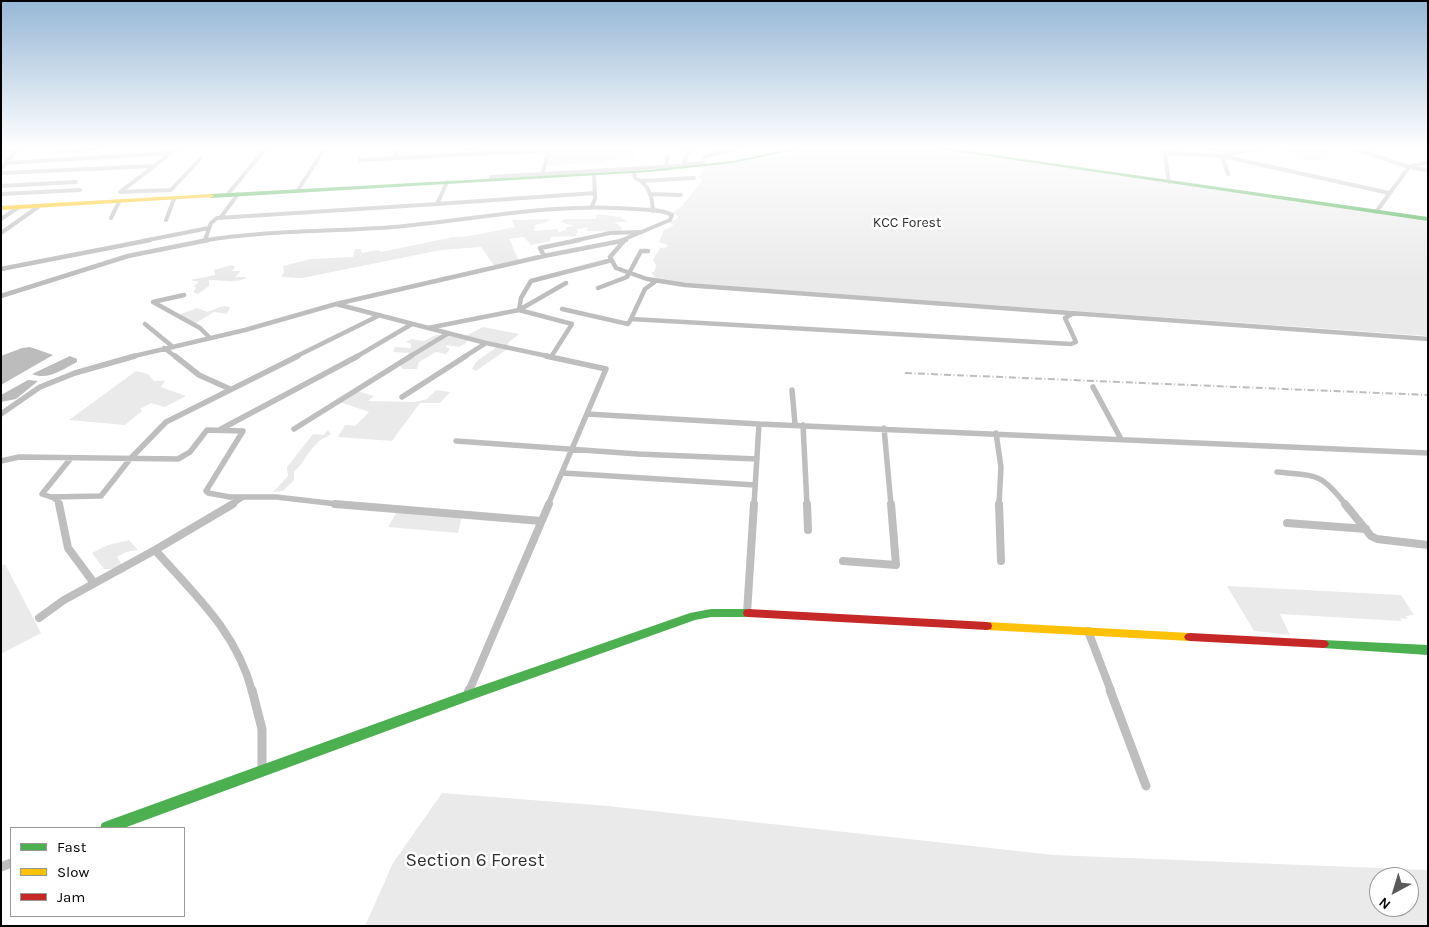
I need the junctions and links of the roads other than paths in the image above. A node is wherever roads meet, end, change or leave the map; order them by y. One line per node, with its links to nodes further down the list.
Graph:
1 (55, 191): 12 (street)
2 (121, 191): 10 (street)
3 (142, 191): 10 (street)
4 (230, 191): 16 (street)
5 (279, 191): 13 (main road)
6 (442, 191): 20 (street)
7 (649, 191): 15 (street)
8 (1233, 191): 26 (main road)
9 (1381, 191): 11 (street)
10 (125, 192): 19 (street)
11 (1389, 193): 26 (street)
12 (1, 194)
13 (238, 194): 16 (main road); 27 (street)
14 (595, 194): 20 (street); 21 (street)
15 (650, 194): 17 (street); 25 (street)
16 (227, 195): 18 (main road)
17 (681, 195)
18 (174, 199): 19 (main road); 31 (street)
19 (116, 203): 22 (main road); 28 (street)
20 (437, 204): 27 (street)
21 (592, 206): 25 (street); 35 (street)
22 (38, 207): 24 (main road); 34 (street)
23 (1, 208): 24 (main road)
24 (19, 208): 29 (street)
25 (653, 211): 33 (street)
26 (1376, 212): 30 (main road)
27 (221, 217): 32 (street)
28 (111, 218)
29 (1, 219)
30 (1428, 219)
31 (166, 220)
32 (209, 228): 35 (street); 40 (street)
33 (645, 231): 36 (street); 38 (street)
34 (1, 233)
35 (205, 240): 46 (street)
36 (625, 240): 38 (street); 39 (street)
37 (648, 251): 41 (street)
38 (544, 256): 47 (street)
39 (612, 260): 41 (street); 49 (street)
40 (1, 270)
41 (630, 274): 42 (street); 44 (street)
42 (656, 281): 50 (street); 52 (street)
43 (566, 283): 49 (street)
44 (598, 288)
45 (184, 295): 57 (street)
46 (1, 296)
47 (336, 304): 51 (street); 57 (street)
48 (562, 309): 52 (street)
49 (519, 310): 55 (street); 62 (street)
50 (1074, 314): 52 (street); 58 (street)
51 (380, 315): 54 (street); 64 (street)
52 (630, 319)
53 (145, 324): 60 (street)
54 (412, 324): 55 (street); 74 (street)
55 (427, 328): 56 (street)
56 (448, 334): 59 (street); 72 (street)
57 (210, 338): 60 (street)
58 (1428, 339)
59 (486, 343): 62 (street); 66 (street)
60 (173, 346): 61 (street)
61 (164, 348): 64 (street); 67 (street)
62 (551, 357): 68 (street)
63 (1093, 388): 76 (street)
64 (230, 389): 81 (street)
65 (792, 390): 70 (street)
66 (402, 397)
67 (1, 414)
68 (587, 414): 69 (street); 78 (street)
69 (759, 424): 70 (street); 82 (street)
70 (795, 424): 71 (street)
71 (804, 424): 73 (street); 92 (street)
72 (294, 428)
73 (884, 428): 75 (street); 95 (street)
74 (220, 430): 81 (street); 88 (street)
75 (996, 433): 76 (street); 96 (street)
76 (1121, 439): 79 (street)
77 (456, 441): 78 (street)
78 (573, 449): 82 (street); 84 (street)
79 (1428, 453)
80 (71, 458): 81 (street); 83 (street); 87 (street)
81 (130, 459): 87 (street)
82 (757, 459): 86 (street)
83 (1, 461)
84 (563, 472): 86 (street); 89 (street)
85 (1277, 472): 91 (street)
86 (755, 485): 98 (street)
87 (51, 497): 97 (street)
88 (244, 497): 89 (street); 94 (street)
89 (541, 521): 102 (street)
90 (1287, 523): 91 (street)
91 (1366, 529): 93 (street)
92 (808, 530)
93 (1428, 545)
94 (155, 550): 97 (street); 103 (street)
95 (843, 561)
96 (1001, 561)
97 (94, 583): 99 (street)
98 (747, 613): 100 (main road); 102 (main road)
99 (39, 618)
100 (1088, 631): 101 (main road); 104 (street)
101 (1428, 650)
102 (467, 696): 103 (main road)
103 (262, 772): 105 (main road)
104 (1146, 786)
105 (110, 827)

